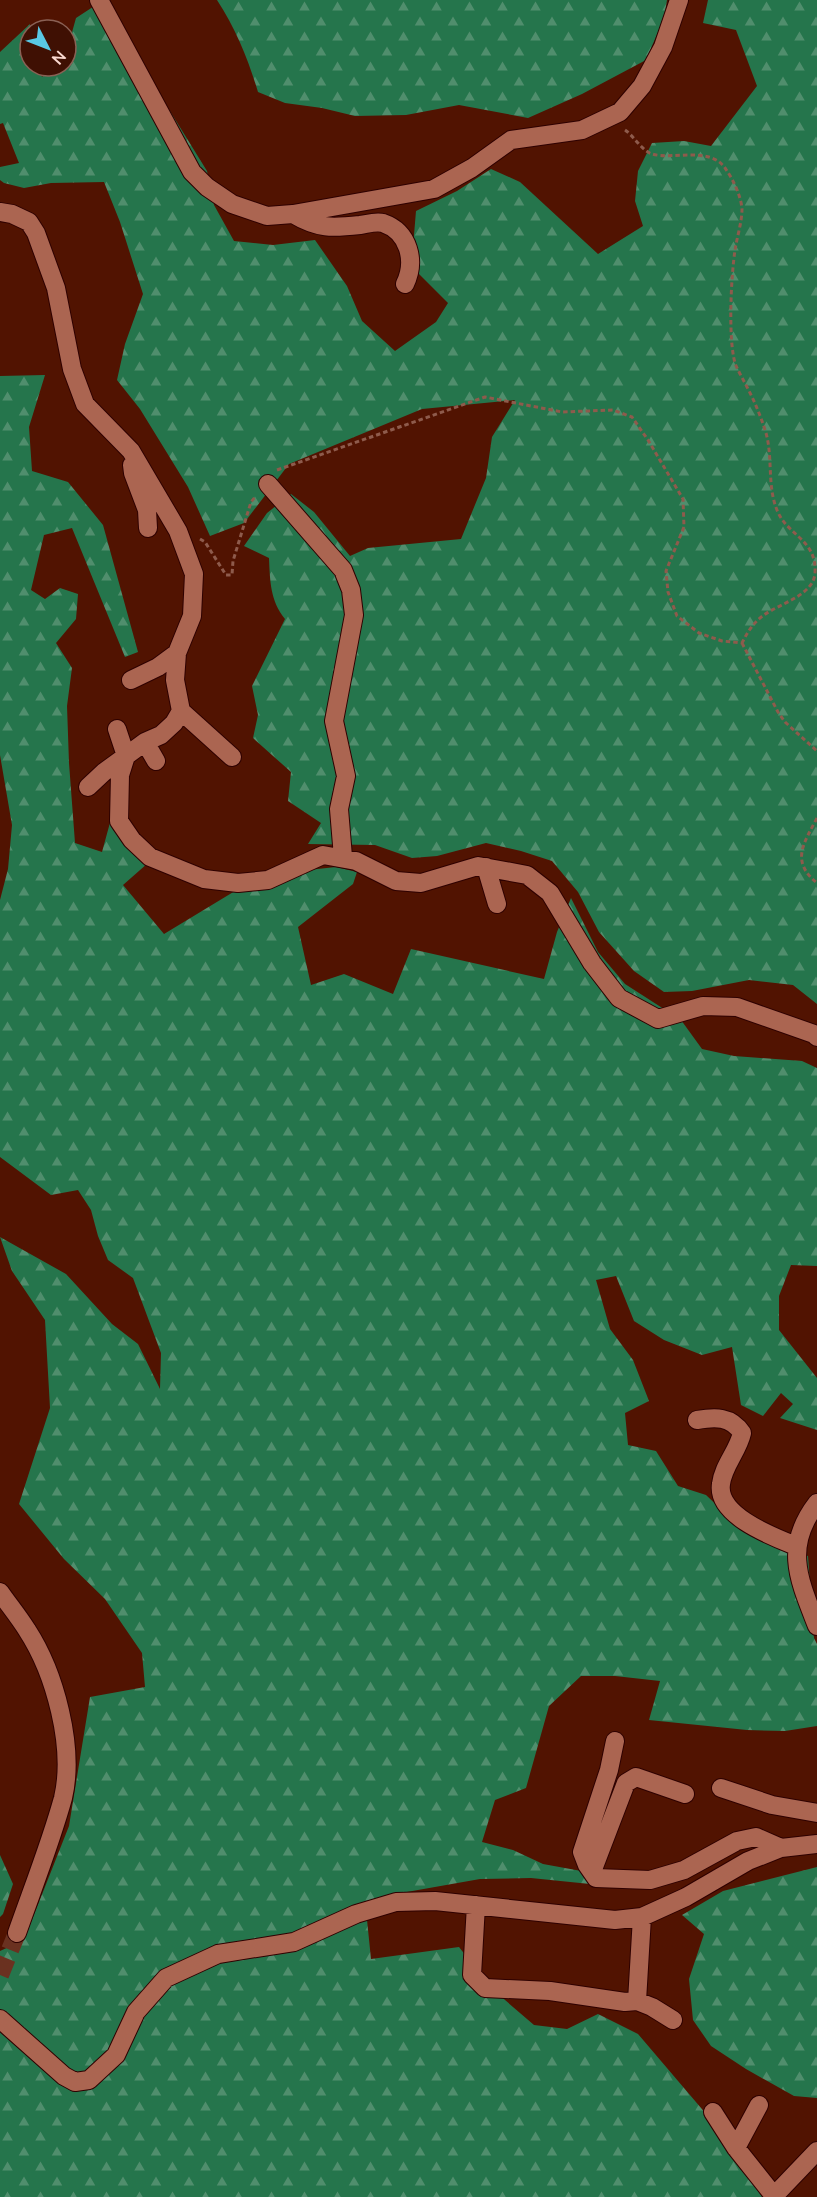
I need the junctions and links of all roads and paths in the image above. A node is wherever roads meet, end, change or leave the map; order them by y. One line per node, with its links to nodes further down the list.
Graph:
1 (99, 0): 5 (street)
2 (679, 0): 3 (street)
3 (606, 118): 5 (street); 11 (path)
4 (0, 212): 7 (street)
5 (293, 214): 6 (street)
6 (405, 284)
7 (131, 451): 9 (street); 10 (street)
8 (268, 484): 10 (path); 11 (path); 23 (street)
9 (148, 528)
10 (178, 531): 12 (street)
11 (742, 643): 17 (path)
12 (177, 653): 13 (street); 14 (street)
13 (131, 680)
14 (181, 711): 16 (street); 19 (street)
15 (117, 729): 18 (street)
16 (145, 742): 18 (street); 20 (street)
17 (817, 751)
18 (126, 756): 21 (street); 23 (street)
19 (232, 757)
20 (156, 761)
21 (88, 787)
22 (817, 818): 25 (path)
23 (343, 857): 24 (street)
24 (486, 867): 26 (street); 27 (street)
25 (817, 883)
26 (497, 904)
27 (817, 1036)
28 (697, 1420): 30 (street)
29 (817, 1503): 30 (street)
30 (796, 1546): 32 (street)
31 (0, 1592): 42 (street)
32 (817, 1626)
33 (615, 1741): 39 (street)
34 (721, 1788): 36 (street)
35 (686, 1794): 39 (street)
36 (817, 1814)
37 (817, 1844): 38 (street)
38 (781, 1848): 39 (street); 41 (street)
39 (592, 1872)
40 (476, 1905): 41 (street); 43 (street); 44 (street)
41 (642, 1917): 43 (street)
42 (17, 1933)
43 (637, 2001): 45 (street)
44 (0, 2019)
45 (673, 2020)
46 (759, 2105): 48 (street)
47 (714, 2112): 48 (street)
48 (736, 2148): 50 (street)
49 (817, 2151): 50 (street)
50 (774, 2197)

